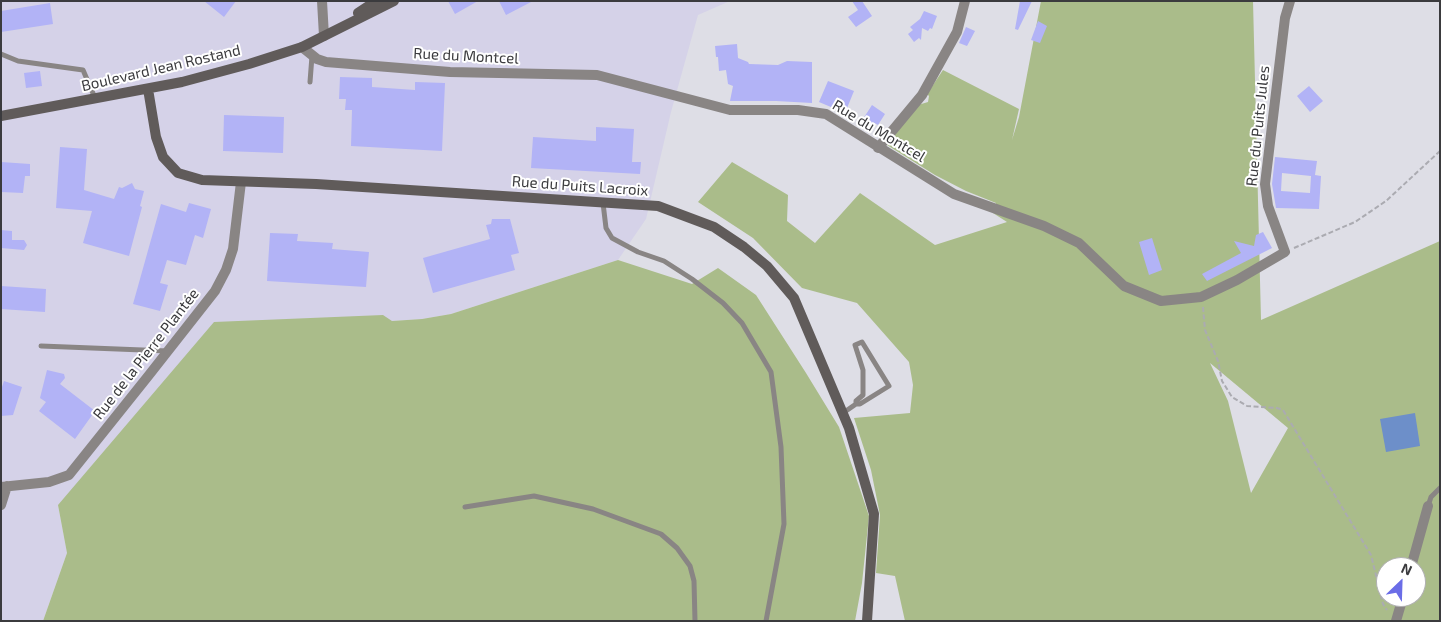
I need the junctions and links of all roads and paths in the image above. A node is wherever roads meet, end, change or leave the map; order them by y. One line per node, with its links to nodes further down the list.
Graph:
1 (322, 1): 6 (street)
2 (376, 1): 6 (street, Boulevard Jean Rostand)
3 (394, 1): 6 (street, Boulevard Jean Rostand)
4 (966, 1): 14 (street)
5 (1290, 1): 18 (street, Rue du Puits Jules)
6 (324, 36): 7 (street, Boulevard Jean Rostand)
7 (302, 47): 9 (street, Rue du Montcel); 11 (street, Boulevard Jean Rostand)
8 (1, 54): 12 (lane)
9 (312, 56): 10 (lane); 14 (street, Rue du Montcel)
10 (310, 82)
11 (148, 89): 12 (street, Boulevard Jean Rostand); 16 (street, Rue du Puits Lacroix)
12 (96, 99): 13 (street, Boulevard Jean Rostand)
13 (1, 116)
14 (878, 148): 19 (street, Rue du Montcel)
15 (1440, 151): 18 (path)
16 (241, 182): 17 (street, Rue du Puits Lacroix); 21 (street, Rue de la Pierre Plantée)
17 (603, 202): 23 (street, Rue du Puits Lacroix); 33 (lane)
18 (1285, 252): 19 (street, Rue du Montcel)
19 (1201, 297): 31 (path)
20 (41, 346): 21 (lane)
21 (168, 350): 24 (street, Rue de la Pierre Plantée)
22 (856, 404): 22 (lane); 23 (lane)
23 (843, 413): 34 (street, Rue du Puits Lacroix)
24 (4, 486): 26 (street, Rue de la Pierre Plantée)
25 (1440, 488): 27 (lane)
26 (1, 506)
27 (1428, 506): 29 (street)
28 (465, 507): 32 (lane)
29 (1414, 557)
30 (1400, 607): 31 (street)
31 (1397, 620)
32 (695, 621)
33 (766, 621)
34 (867, 621)

